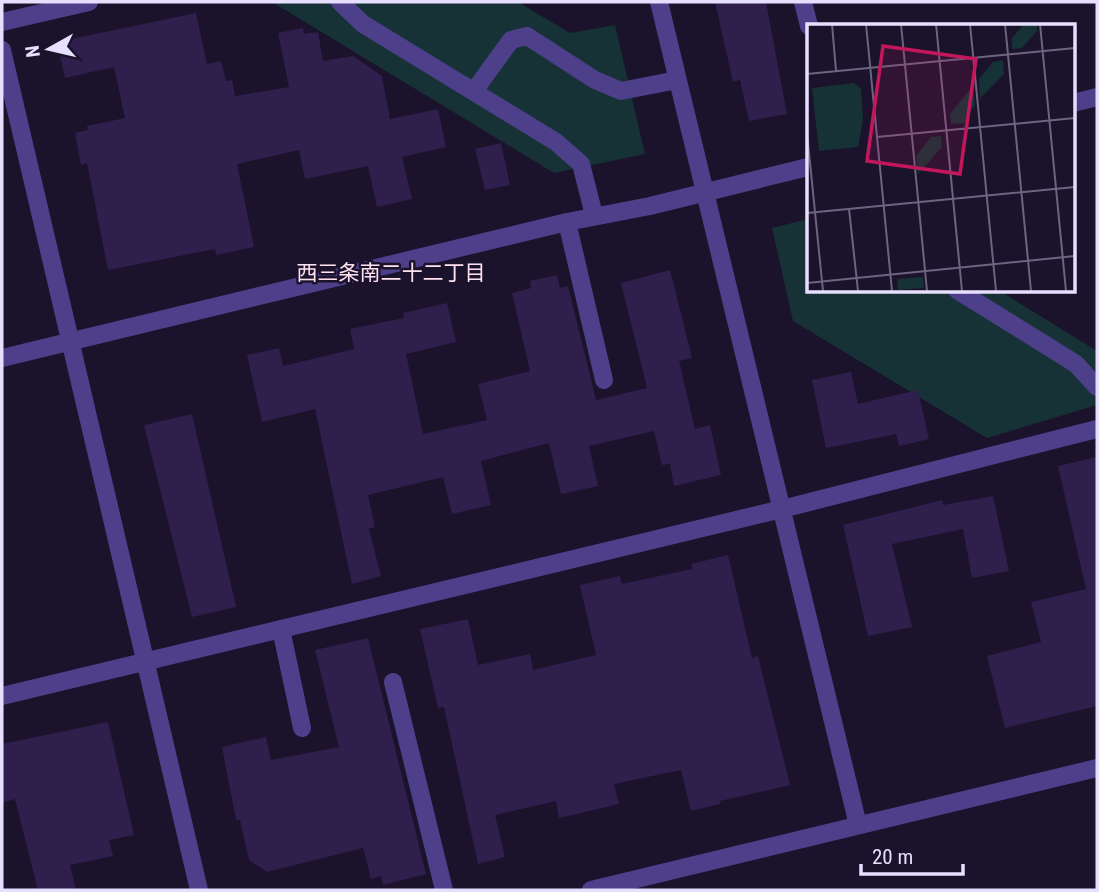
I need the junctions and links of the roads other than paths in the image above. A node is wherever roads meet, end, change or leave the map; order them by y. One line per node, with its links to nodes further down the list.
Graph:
1 (89, 2): 5 (street)
2 (340, 2): 9 (street)
3 (659, 2): 8 (street)
4 (803, 2): 6 (street)
5 (2, 22)
6 (808, 24)
7 (2, 50): 17 (street)
8 (677, 80): 9 (street); 13 (street)
9 (474, 91): 14 (street)
10 (1097, 97): 11 (street)
11 (1074, 103)
12 (807, 167): 13 (street)
13 (704, 193): 14 (street); 22 (street)
14 (594, 215): 15 (street)
15 (567, 222): 17 (street); 19 (street)
16 (960, 292): 20 (street)
17 (69, 341): 18 (street); 24 (street)
18 (2, 358)
19 (604, 380)
20 (1097, 387)
21 (1097, 429): 22 (street)
22 (782, 509): 23 (street); 29 (street)
23 (281, 629): 24 (street); 27 (street)
24 (144, 662): 26 (street); 30 (street)
25 (393, 682): 31 (street)
26 (2, 696)
27 (302, 727)
28 (1097, 768): 29 (street)
29 (858, 825): 32 (street)
30 (199, 890)
31 (444, 890)
32 (591, 890)

